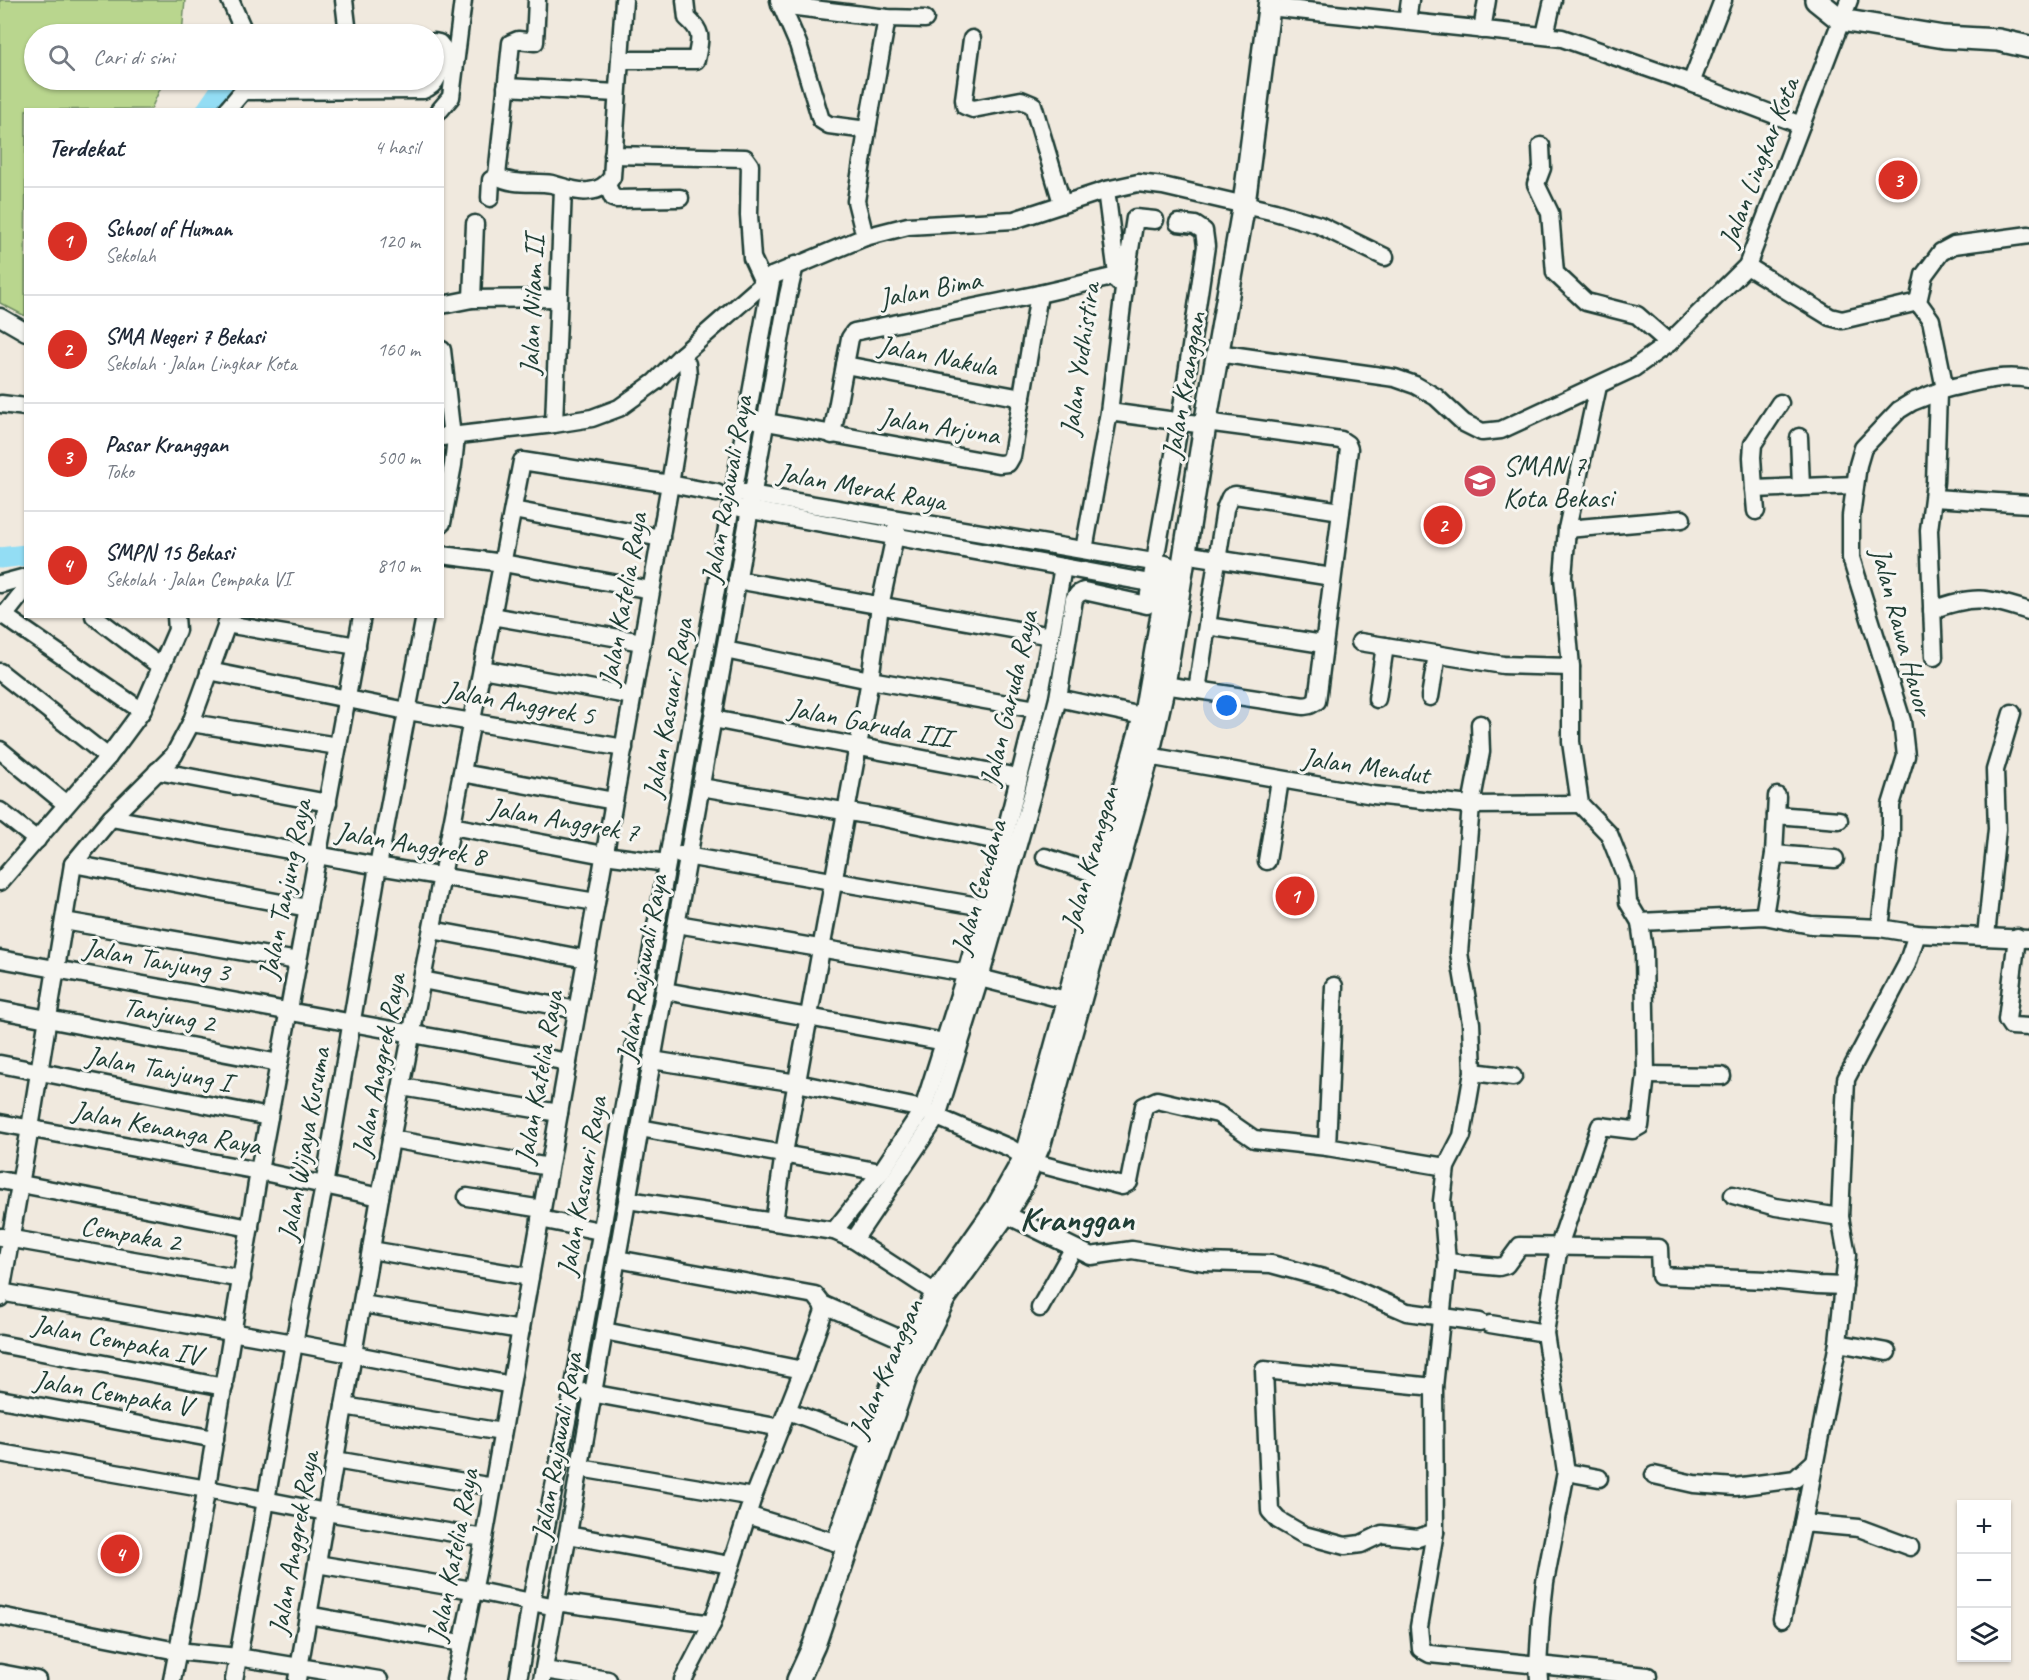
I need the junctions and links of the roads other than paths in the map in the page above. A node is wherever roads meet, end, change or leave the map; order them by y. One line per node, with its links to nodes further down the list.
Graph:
1 (230, 0): 19 (street)
2 (344, 0): 20 (street)
3 (463, 0): 31 (street)
4 (537, 0): 27 (street)
5 (624, 0): 25 (street)
6 (686, 0): 25 (street)
7 (1410, 0): 18 (street)
8 (1487, 0): 21 (street)
9 (1553, 0): 22 (street)
10 (1723, 0): 26 (street)
11 (1816, 0): 17 (main road)
12 (1849, 0): 17 (street, Jalan Lingkar Kota)
13 (779, 3): 15 (street); 33 (street)
14 (1270, 4): 18 (street); 43 (main road, Jalan Kranggan)
15 (887, 18): 16 (street); 33 (street)
16 (925, 19)
17 (1841, 20): 24 (main road); 32 (street, Jalan Lingkar Kota)
18 (1407, 21): 21 (street)
19 (241, 24)
20 (347, 24)
21 (1482, 30): 22 (street)
22 (1545, 35): 26 (street)
23 (972, 39): 42 (street)
24 (2029, 46)
25 (620, 60): 29 (street)
26 (1691, 83): 32 (street)
27 (506, 87): 29 (street); 36 (street)
28 (241, 90): 30 (street)
29 (617, 93): 35 (street)
30 (228, 108)
31 (442, 108)
32 (1801, 125): 51 (street, Jalan Lingkar Kota)
33 (867, 130): 48 (street)
34 (1541, 146): 61 (street)
35 (614, 155): 37 (street); 53 (street)
36 (497, 176): 38 (street); 40 (street)
37 (607, 185): 38 (street); 41 (street)
38 (563, 188): 55 (street, Jalan Nilam II)
39 (1106, 190): 42 (street); 43 (street); 52 (street, Jalan Yudhistira)
40 (490, 198)
41 (680, 198)
42 (1062, 203): 48 (street)
43 (1244, 204): 49 (street); 62 (main road, Jalan Kranggan)
44 (1155, 220): 73 (street)
45 (1178, 223): 75 (street)
46 (475, 224): 56 (street)
47 (2029, 235): 57 (street)
48 (864, 237): 50 (street)
49 (1385, 257)
50 (795, 265): 53 (street); 76 (street, Jalan Rajawali Raya)
51 (1747, 266): 57 (street); 61 (street, Jalan Lingkar Kota)
52 (1119, 277): 54 (street, Jalan Bima); 99 (street, Jalan Yudhistira)
53 (768, 280): 63 (street); 74 (street, Jalan Kasuari Raya)
54 (1040, 294): 64 (street, Jalan Bima); 69 (street, Jalan Arjuna)
55 (558, 298): 56 (street); 78 (street, Jalan Nilam II)
56 (472, 299): 58 (street)
57 (1918, 302): 68 (street)
58 (444, 305)
59 (0, 317): 60 (street)
60 (24, 331)
61 (1669, 343): 67 (street, Jalan Lingkar Kota)
62 (1217, 353): 67 (street, Jalan Lingkar Kota); 77 (main road, Jalan Kranggan)
63 (682, 355): 78 (street); 83 (street, Jalan Katelia Raya)
64 (845, 365): 69 (street, Jalan Nakula); 79 (street, Jalan Bima)
65 (444, 372): 80 (street)
66 (2029, 379): 68 (street, Jalan Rawa Hauor)
67 (1598, 386): 97 (street)
68 (1941, 391): 84 (street, Jalan Rawa Hauor); 88 (street)
69 (1022, 398): 79 (street, Jalan Arjuna)
70 (1780, 403): 86 (street)
71 (1, 404): 72 (street)
72 (24, 407)
73 (1109, 412): 75 (street); 99 (street)
74 (746, 418): 76 (street, Jalan Arjuna); 87 (street, Jalan Kasuari Raya)
75 (1180, 421): 77 (street); 104 (street)
76 (766, 422): 79 (street, Jalan Arjuna); 89 (street, Jalan Rajawali Raya)
77 (1205, 423): 92 (street); 104 (main road, Jalan Kranggan)
78 (554, 424): 80 (street)
79 (832, 435)
80 (450, 437): 94 (street)
81 (1799, 437): 85 (street)
82 (522, 461): 83 (street, Jalan Merak Raya); 91 (street, Jalan Anggrek Raya)
83 (670, 484): 87 (street, Jalan Merak Raya); 98 (street, Jalan Katelia Raya)
84 (1855, 485): 85 (street); 199 (street, Jalan Rawa Hauor)
85 (1801, 487): 86 (street)
86 (1755, 489): 93 (street)
87 (727, 496): 89 (street, Jalan Merak Raya); 183 (street, Jalan Kasuari Raya)
88 (1934, 498): 90 (street); 112 (street)
89 (751, 503): 96 (street, Jalan Merak Raya); 107 (street, Jalan Rajawali Raya)
90 (2029, 504)
91 (513, 510): 98 (street); 102 (street, Jalan Anggrek Raya)
92 (1341, 511): 101 (street); 105 (street)
93 (1756, 511)
94 (444, 512)
95 (1682, 519): 97 (street)
96 (896, 529): 99 (street, Jalan Merak Raya); 103 (street, Jalan Merak Raya); 111 (street)
97 (1567, 529): 132 (street)
98 (661, 538): 110 (street, Jalan Katelia Raya)
99 (1083, 542): 104 (street, Jalan Merak Raya)
100 (444, 555): 102 (street)
101 (1217, 560): 104 (street); 105 (street); 121 (street)
102 (503, 563): 110 (street); 115 (street, Jalan Anggrek Raya)
103 (1063, 567): 104 (street, Jalan Merak Raya); 122 (street, Jalan Garuda Raya)
104 (1169, 572): 137 (main road, Jalan Kranggan); 142 (street, Jalan Cendana); 148 (street)
105 (1332, 576): 125 (street)
106 (24, 578): 108 (street)
107 (737, 580): 111 (street); 128 (street, Jalan Rajawali Raya)
108 (0, 584)
109 (24, 590): 114 (street)
110 (651, 590): 123 (street, Jalan Katelia Raya)
111 (880, 606): 122 (street); 136 (street)
112 (1932, 610): 113 (street); 130 (street)
113 (2029, 611)
114 (2, 614): 145 (street)
115 (492, 616): 123 (street); 133 (street, Jalan Anggrek Raya)
116 (97, 618): 131 (street)
117 (176, 618): 131 (street)
118 (362, 618): 126 (street, Jalan Tanjung Raya)
119 (425, 618): 146 (street, Jalan Wijaya Kusuma)
120 (228, 620): 126 (street); 134 (street)
121 (1207, 626): 125 (street); 138 (street)
122 (1052, 636): 144 (street, Jalan Garuda Raya)
123 (642, 642): 139 (street, Jalan Katelia Raya)
124 (1360, 642): 127 (street)
125 (1323, 644): 138 (street)
126 (357, 646): 141 (street, Jalan Tanjung Raya)
127 (1385, 646): 129 (street); 143 (street)
128 (725, 650): 136 (street); 149 (street, Jalan Rajawali Raya)
129 (1437, 654): 132 (street); 140 (street)
130 (1934, 657)
131 (161, 667): 145 (street)
132 (1571, 667): 168 (street)
133 (482, 669): 139 (street); 150 (street, Jalan Anggrek Raya)
134 (209, 671): 141 (street, Jalan Anggrek 5); 151 (street)
135 (0, 672): 158 (street)
136 (870, 680): 144 (street); 155 (street)
137 (1164, 685): 138 (street); 157 (main road, Jalan Kranggan)
138 (1197, 690)
139 (633, 696): 154 (street, Jalan Katelia Raya)
140 (1430, 697)
141 (347, 698): 146 (street, Jalan Anggrek 5); 153 (street, Jalan Tanjung Raya)
142 (1058, 698): 148 (street); 209 (street, Jalan Cendana)
143 (1377, 699)
144 (1036, 709): 161 (street, Jalan Garuda Raya)
145 (142, 711): 158 (street)
146 (408, 711): 150 (street, Jalan Anggrek 5); 187 (street, Jalan Wijaya Kusuma)
147 (2012, 713): 202 (street)
148 (1142, 716): 188 (street)
149 (713, 719): 155 (street, Jalan Garuda III); 163 (street, Jalan Rajawali Raya)
150 (472, 721): 154 (street, Jalan Anggrek 5); 160 (street, Jalan Anggrek Raya)
151 (191, 723): 153 (street); 159 (street)
152 (1480, 724): 169 (street)
153 (338, 746): 166 (street, Jalan Tanjung Raya)
154 (624, 748): 165 (street, Jalan Katelia Raya)
155 (856, 748): 161 (street, Jalan Garuda III); 171 (street)
156 (0, 750): 167 (street)
157 (1148, 756): 162 (street, Jalan Mendut); 188 (main road, Jalan Kranggan)
158 (108, 757): 167 (street)
159 (158, 771): 166 (street); 173 (street)
160 (462, 773): 165 (street); 175 (street, Jalan Anggrek Raya)
161 (1018, 777): 177 (street, Jalan Garuda Raya)
162 (1280, 780): 169 (street, Jalan Mendut); 185 (street)
163 (701, 787): 171 (street); 181 (street, Jalan Rajawali Raya)
164 (1777, 796): 172 (street)
165 (614, 801): 180 (street, Jalan Katelia Raya)
166 (327, 803): 179 (street, Jalan Tanjung Raya)
167 (66, 804): 176 (street)
168 (1580, 804): 169 (street, Jalan Mendut); 197 (street)
169 (1471, 805): 228 (street)
170 (0, 811): 176 (street)
171 (846, 813): 177 (street); 191 (street)
172 (1776, 815): 174 (street); 178 (street)
173 (111, 818): 179 (street, Jalan Anggrek 8); 186 (street)
174 (1839, 820)
175 (452, 826): 180 (street, Jalan Anggrek 7); 189 (street, Jalan Anggrek Raya)
176 (37, 840): 190 (street)
177 (1003, 842): 193 (street, Jalan Garuda Raya)
178 (1774, 854): 184 (street); 195 (street)
179 (318, 855): 187 (street, Jalan Anggrek 8); 194 (street, Jalan Tanjung Raya)
180 (604, 855): 183 (street, Jalan Anggrek 7); 192 (street, Jalan Katelia Raya)
181 (689, 856): 183 (street, Jalan Anggrek 7); 191 (street, Jalan Anggrek 7); 198 (street, Jalan Rajawali Raya)
182 (1045, 857): 188 (street)
183 (667, 858): 260 (street, Jalan Kasuari Raya)
184 (1835, 859)
185 (1267, 861)
186 (73, 864): 194 (street); 196 (street)
187 (378, 866): 189 (street, Jalan Anggrek 8); 219 (street, Jalan Wijaya Kusuma)
188 (1105, 876): 213 (street); 243 (main road, Jalan Kranggan)
189 (442, 877): 192 (street, Jalan Anggrek 8); 200 (street, Jalan Anggrek Raya)
190 (1, 879)
191 (832, 881): 193 (street, Jalan Anggrek 7); 204 (street)
192 (596, 902): 205 (street, Jalan Katelia Raya)
193 (984, 907): 209 (street, Jalan Garuda Raya)
194 (308, 908): 207 (street, Jalan Tanjung Raya)
195 (1764, 916): 197 (street); 199 (street)
196 (64, 921): 207 (street); 208 (street)
197 (1640, 922): 229 (street)
198 (677, 924): 204 (street); 212 (street, Jalan Rajawali Raya)
199 (1880, 928): 201 (street)
200 (432, 930): 205 (street); 210 (street, Jalan Anggrek Raya)
201 (1917, 934): 202 (street); 257 (street)
202 (1986, 936): 203 (street)
203 (2023, 938): 220 (street)
204 (820, 949): 209 (street); 217 (street)
205 (586, 958): 215 (street, Jalan Katelia Raya)
206 (0, 959): 208 (street, Jalan Tanjung 3)
207 (298, 961): 216 (street, Jalan Tanjung Raya)
208 (56, 968): 216 (street, Jalan Tanjung 3); 218 (street)
209 (973, 976): 213 (street); 222 (street, Jalan Garuda Raya); 235 (street, Jalan Cendana)
210 (422, 980): 215 (street); 221 (street, Jalan Anggrek Raya)
211 (1334, 986): 241 (street)
212 (665, 991): 217 (street); 223 (street, Jalan Rajawali Raya)
213 (1066, 1000): 243 (street)
214 (0, 1010): 218 (street, Tanjung 2)
215 (577, 1010): 224 (street, Jalan Katelia Raya)
216 (289, 1011): 219 (street, Jalan Tanjung 3); 225 (street, Jalan Tanjung Raya)
217 (809, 1017): 222 (street); 232 (street)
218 (48, 1018): 225 (street, Tanjung 2); 227 (street)
219 (352, 1023): 221 (street, Jalan Tanjung 3); 250 (street, Jalan Wijaya Kusuma)
220 (2029, 1027)
221 (412, 1034): 224 (street, Jalan Tanjung 3); 233 (street, Jalan Anggrek Raya)
222 (945, 1042): 235 (street, Jalan Garuda Raya)
223 (652, 1060): 232 (street); 239 (street, Jalan Rajawali Raya)
224 (568, 1062): 234 (street, Jalan Katelia Raya)
225 (279, 1063): 236 (street, Jalan Tanjung Raya)
226 (0, 1064): 227 (street, Jalan Tanjung I)
227 (39, 1072): 236 (street, Jalan Tanjung I); 238 (street)
228 (1473, 1072): 231 (street); 245 (street)
229 (1646, 1075): 230 (street); 264 (street)
230 (1722, 1076)
231 (1514, 1077)
232 (797, 1083): 235 (street); 242 (street)
233 (402, 1087): 234 (street); 240 (street, Jalan Anggrek Raya)
234 (559, 1113): 244 (street, Jalan Katelia Raya)
235 (930, 1113): 243 (street); 247 (street, Jalan Garuda Raya); 263 (street, Jalan Cendana)
236 (269, 1117): 246 (street, Jalan Tanjung Raya)
237 (0, 1123): 238 (street, Jalan Kenanga Raya)
238 (30, 1128): 246 (street, Jalan Kenanga Raya); 249 (street)
239 (640, 1128): 242 (street); 254 (street, Jalan Rajawali Raya)
240 (392, 1139): 244 (street); 252 (street, Jalan Anggrek Raya)
241 (1327, 1147): 243 (street); 245 (street)
242 (784, 1153): 247 (street); 258 (street)
243 (1027, 1159): 256 (main road, Jalan Kranggan); 273 (street)
244 (549, 1167): 255 (street, Jalan Katelia Raya)
245 (1446, 1167): 268 (street)
246 (259, 1171): 250 (street, Jalan Kenanga Raya); 259 (street, Jalan Tanjung Raya)
247 (881, 1172): 261 (street, Jalan Garuda Raya)
248 (0, 1180): 249 (street)
249 (21, 1183): 259 (street); 262 (street)
250 (324, 1186): 252 (street, Jalan Kenanga Raya); 283 (street, Jalan Wijaya Kusuma)
251 (1733, 1195): 257 (street)
252 (380, 1197): 266 (street, Jalan Anggrek Raya)
253 (467, 1197): 255 (street)
254 (628, 1200): 258 (street); 267 (street, Jalan Rajawali Raya)
255 (541, 1214): 260 (street); 269 (street, Jalan Katelia Raya)
256 (1005, 1214): 265 (street); 273 (main road, Jalan Kranggan)
257 (1840, 1217): 271 (street)
258 (774, 1222): 261 (street)
259 (250, 1228): 270 (street, Jalan Tanjung Raya)
260 (600, 1231): 292 (street, Jalan Kasuari Raya)
261 (834, 1231): 263 (street)
262 (5, 1238): 270 (street, Cempaka 2); 272 (street)
263 (854, 1240): 273 (street)
264 (1559, 1246): 268 (street); 271 (street); 281 (street)
265 (1073, 1249): 276 (street); 277 (street)
266 (371, 1250): 269 (street); 274 (street, Jalan Anggrek Raya)
267 (617, 1259): 275 (street); 279 (street, Jalan Rajawali Raya)
268 (1447, 1262): 277 (street)
269 (530, 1277): 278 (street, Jalan Katelia Raya)
270 (242, 1280): 280 (street, Jalan Tanjung Raya)
271 (1844, 1286): 284 (street)
272 (0, 1294): 280 (street)
273 (939, 1296): 282 (street); 300 (main road, Jalan Kranggan)
274 (362, 1304): 278 (street); 287 (street, Jalan Anggrek Raya)
275 (822, 1304): 282 (street); 288 (street)
276 (1040, 1308)
277 (1441, 1316): 281 (street); 291 (street)
278 (521, 1330): 289 (street, Jalan Katelia Raya)
279 (604, 1331): 288 (street); 293 (street, Jalan Rajawali Raya)
280 (233, 1333): 283 (street); 290 (street, Jalan Tanjung Raya)
281 (1545, 1333): 305 (street)
282 (908, 1342): 300 (street)
283 (294, 1343): 287 (street); 311 (street, Jalan Wijaya Kusuma)
284 (1838, 1343): 286 (street); 303 (street)
285 (0, 1344): 290 (street, Jalan Cempaka IV)
286 (1887, 1352)
287 (353, 1355): 289 (street); 295 (street, Jalan Anggrek Raya)
288 (803, 1370): 296 (street)
289 (511, 1384): 298 (street, Jalan Katelia Raya)
290 (224, 1387): 299 (street, Jalan Tanjung Raya)
291 (1434, 1387): 315 (street); 315 (street)
292 (573, 1391): 293 (street); 323 (street, Jalan Kasuari Raya)
293 (593, 1393): 297 (street); 304 (street, Jalan Rajawali Raya)
294 (0, 1399): 299 (street, Jalan Cempaka V)
295 (344, 1406): 298 (street); 302 (street, Jalan Anggrek Raya)
296 (788, 1411): 297 (street); 300 (street)
297 (781, 1428): 310 (street)
298 (502, 1432): 308 (street, Jalan Katelia Raya)
299 (215, 1439): 309 (street, Jalan Tanjung Raya)
300 (876, 1444): 318 (main road, Jalan Kranggan)
301 (0, 1454): 309 (street)
302 (335, 1460): 308 (street); 312 (street, Jalan Anggrek Raya)
303 (1814, 1462): 306 (street); 314 (street)
304 (580, 1468): 310 (street); 316 (street, Jalan Rajawali Raya)
305 (1566, 1472): 307 (street); 334 (street)
306 (1654, 1475)
307 (1599, 1478)
308 (493, 1488): 317 (street, Jalan Katelia Raya)
309 (207, 1489): 311 (street); 330 (street, Jalan Tanjung Raya)
310 (753, 1497): 313 (street)
311 (266, 1500): 312 (street); 331 (street, Jalan Wijaya Kusuma)
312 (326, 1512): 317 (street); 320 (street, Jalan Anggrek Raya)
313 (747, 1515): 318 (street); 321 (street)
314 (1803, 1523): 319 (street); 327 (street)
315 (1435, 1532): 334 (street)
316 (568, 1534): 321 (street); 324 (street, Jalan Rajawali Raya)
317 (484, 1538): 322 (street, Jalan Katelia Raya)
318 (841, 1544): 345 (main road, Jalan Kranggan)
319 (1910, 1547)
320 (317, 1564): 322 (street); 325 (street, Jalan Anggrek Raya)
321 (730, 1565): 328 (street)
322 (472, 1590): 323 (street); 329 (street, Jalan Katelia Raya)
323 (531, 1602): 324 (street); 342 (street, Jalan Kasuari Raya)
324 (556, 1605): 328 (street); 335 (street, Jalan Rajawali Raya)
325 (308, 1615): 329 (street); 333 (street, Jalan Anggrek Raya)
326 (0, 1616): 330 (street)
327 (1782, 1618)
328 (712, 1624): 344 (street)
329 (462, 1643): 341 (street, Jalan Katelia Raya)
330 (177, 1651): 331 (street); 338 (street, Jalan Tanjung Raya)
331 (238, 1657): 333 (street); 339 (street, Jalan Wijaya Kusuma)
332 (0, 1672): 337 (street)
333 (298, 1673): 340 (street)
334 (1539, 1673): 336 (street)
335 (543, 1675): 343 (street)
336 (1648, 1676)
337 (37, 1680)
338 (172, 1680)
339 (234, 1680)
340 (380, 1680)
341 (455, 1680)
342 (518, 1680)
343 (608, 1680)
344 (683, 1680)
345 (798, 1680)

